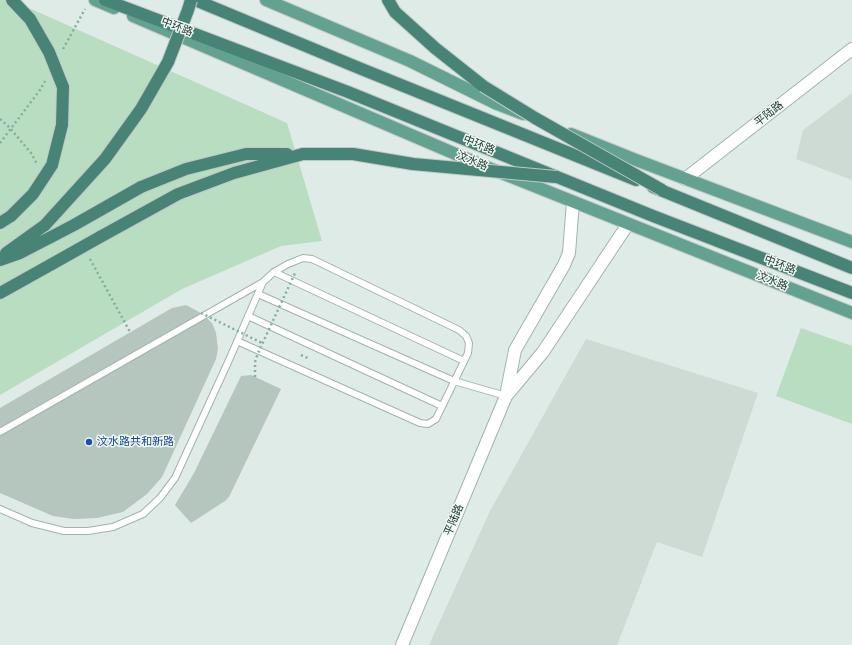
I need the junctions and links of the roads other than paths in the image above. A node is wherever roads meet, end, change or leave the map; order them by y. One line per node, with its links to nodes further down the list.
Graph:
1 (12, 0): 16 (highway, bridge)
2 (95, 0): 15 (main road, 汶水路)
3 (105, 0): 12 (highway, 中环路, bridge)
4 (191, 0): 19 (highway, bridge)
5 (195, 0): 14 (highway, bridge)
6 (266, 0): 13 (main road)
7 (384, 0): 9 (highway)
8 (388, 0): 9 (highway)
9 (395, 12): 14 (highway, bridge)
10 (852, 49): 13 (street, 平陆路)
11 (303, 154): 12 (highway, bridge); 20 (highway, bridge); 24 (highway, bridge)
12 (556, 176): 25 (highway, 中环路)
13 (685, 179): 18 (main road)
14 (662, 190): 21 (highway)
15 (573, 202): 17 (main road, 汶水路); 32 (street, 平陆路)
16 (0, 223)
17 (628, 224): 27 (main road, 汶水路); 32 (street, 平陆路)
18 (852, 242)
19 (0, 257)
20 (0, 260)
21 (852, 268)
22 (274, 272): 23 (lane); 30 (lane); 30 (lane)
23 (263, 282): 26 (lane); 34 (lane)
24 (0, 293)
25 (852, 293)
26 (258, 294): 28 (lane); 31 (lane)
27 (852, 313)
28 (248, 316): 29 (lane); 33 (lane)
29 (237, 341): 33 (lane); 35 (lane)
30 (464, 361): 31 (lane)
31 (454, 381): 32 (lane); 33 (lane)
32 (506, 396): 36 (street, 平陆路)
33 (442, 406)
34 (0, 432)
35 (0, 508)
36 (402, 645)

